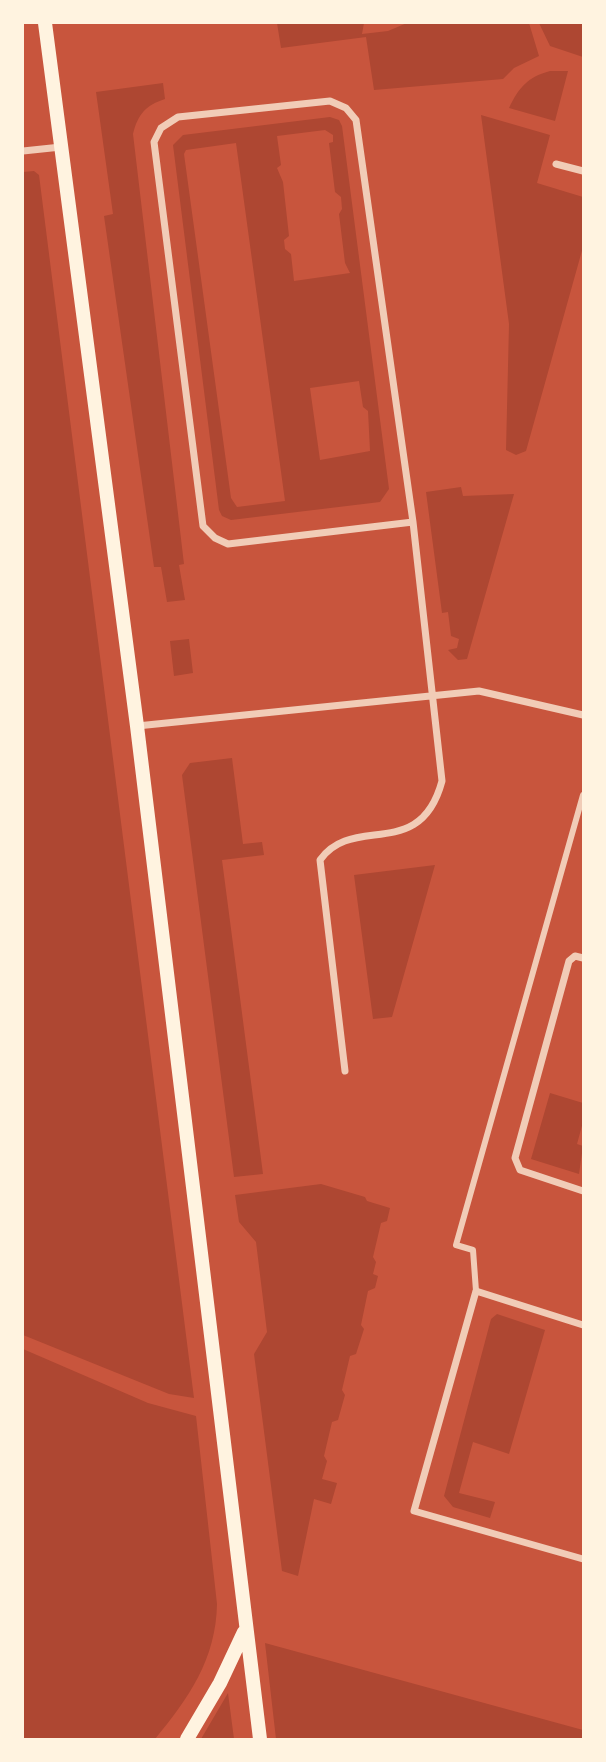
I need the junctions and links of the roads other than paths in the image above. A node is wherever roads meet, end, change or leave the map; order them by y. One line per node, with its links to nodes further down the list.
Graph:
1 (45, 23): 2 (main road)
2 (62, 147): 3 (street); 9 (main road)
3 (23, 151)
4 (556, 164): 5 (street)
5 (583, 171)
6 (413, 522): 6 (street); 7 (street)
7 (434, 693): 8 (street); 9 (street); 12 (street)
8 (583, 715)
9 (137, 726): 17 (main road)
10 (583, 794): 14 (street)
11 (583, 958): 13 (street)
12 (345, 1071)
13 (583, 1191)
14 (476, 1291): 15 (street); 16 (street)
15 (583, 1325)
16 (583, 1559)
17 (245, 1631): 18 (main road); 19 (main road)
18 (187, 1739)
19 (260, 1739)

